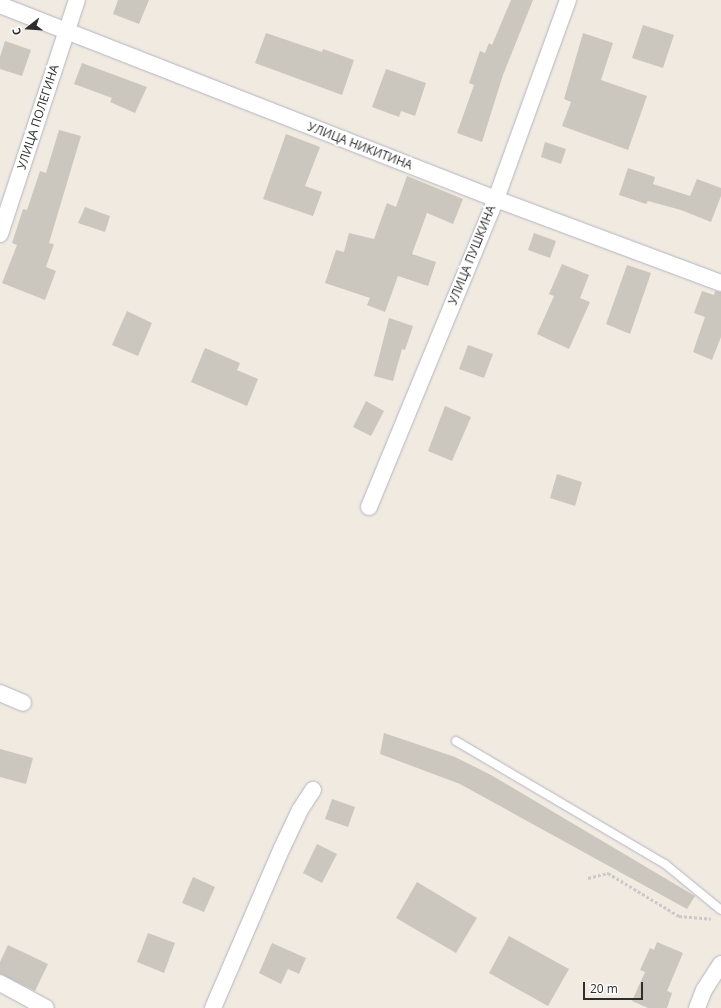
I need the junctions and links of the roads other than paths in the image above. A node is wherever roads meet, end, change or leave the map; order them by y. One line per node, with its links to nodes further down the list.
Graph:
1 (77, 0): 4 (street, УЛИЦА ПОЛЕГИНА)
2 (568, 0): 5 (street, УЛИЦА ПУШКИНА)
3 (0, 5): 4 (street, УЛИЦА НИКИТИНА)
4 (66, 30): 5 (street, УЛИЦА НИКИТИНА); 6 (street, УЛИЦА ПОЛЕГИНА)
5 (496, 199): 7 (street, УЛИЦА НИКИТИНА); 8 (street, УЛИЦА ПУШКИНА)
6 (0, 234)
7 (721, 283)
8 (369, 507)
9 (0, 693): 10 (street)
10 (22, 703)
11 (456, 741): 13 (lane)
12 (313, 790): 17 (street)
13 (721, 910)
14 (721, 964): 18 (street)
15 (0, 983): 16 (street)
16 (46, 1008)
17 (213, 1008)
18 (697, 1008)

